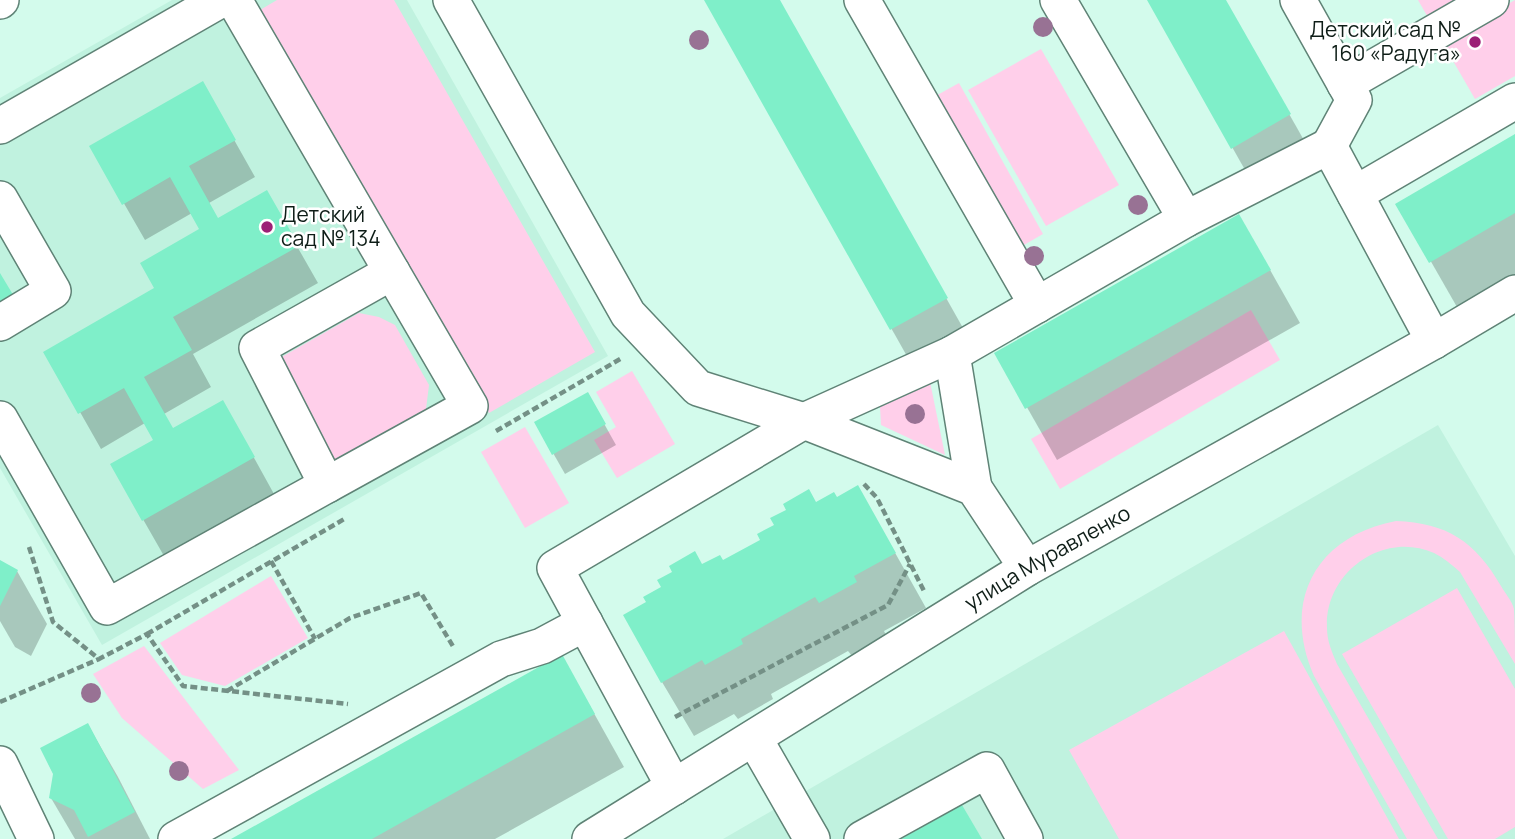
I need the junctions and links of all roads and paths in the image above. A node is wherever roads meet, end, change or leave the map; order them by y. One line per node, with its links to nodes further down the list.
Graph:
1 (220, 0): 10 (street)
2 (234, 0): 15 (street)
3 (451, 0): 22 (street)
4 (862, 0): 17 (street)
5 (1058, 0): 14 (street)
6 (1298, 0): 8 (street)
7 (1492, 0): 8 (street)
8 (1345, 84): 11 (street)
9 (1515, 101): 12 (street)
10 (0, 126)
11 (1329, 146): 12 (street); 14 (street)
12 (1355, 194): 19 (street)
13 (0, 199): 18 (street)
14 (1186, 219): 17 (street)
15 (392, 272): 24 (street); 24 (street)
16 (1515, 293): 19 (street, улица Муравленко)
17 (1037, 305): 20 (street)
18 (0, 323)
19 (1434, 341): 29 (street, улица Муравленко)
20 (952, 354): 22 (street); 25 (street)
21 (0, 419): 24 (street)
22 (804, 421): 25 (street); 31 (street)
23 (859, 479): 28 (path)
24 (327, 485)
25 (974, 488): 29 (street)
26 (25, 534): 34 (path)
27 (271, 561): 32 (path)
28 (910, 564): 30 (path); 38 (path)
29 (1027, 568): 39 (street, улица Муравленко)
30 (924, 591)
31 (585, 623): 41 (street); 43 (street)
32 (315, 639): 33 (path); 35 (path)
33 (458, 656)
34 (99, 659): 35 (path); 36 (path)
35 (227, 691): 37 (path)
36 (0, 702)
37 (354, 705)
38 (668, 721)
39 (754, 738): 41 (street, улица Муравленко); 45 (street)
40 (0, 764): 42 (street)
41 (674, 787): 44 (street, улица Муравленко)
42 (36, 839)
43 (176, 839)
44 (590, 839)
45 (812, 839)
46 (862, 839): 47 (street)
47 (1026, 839)

